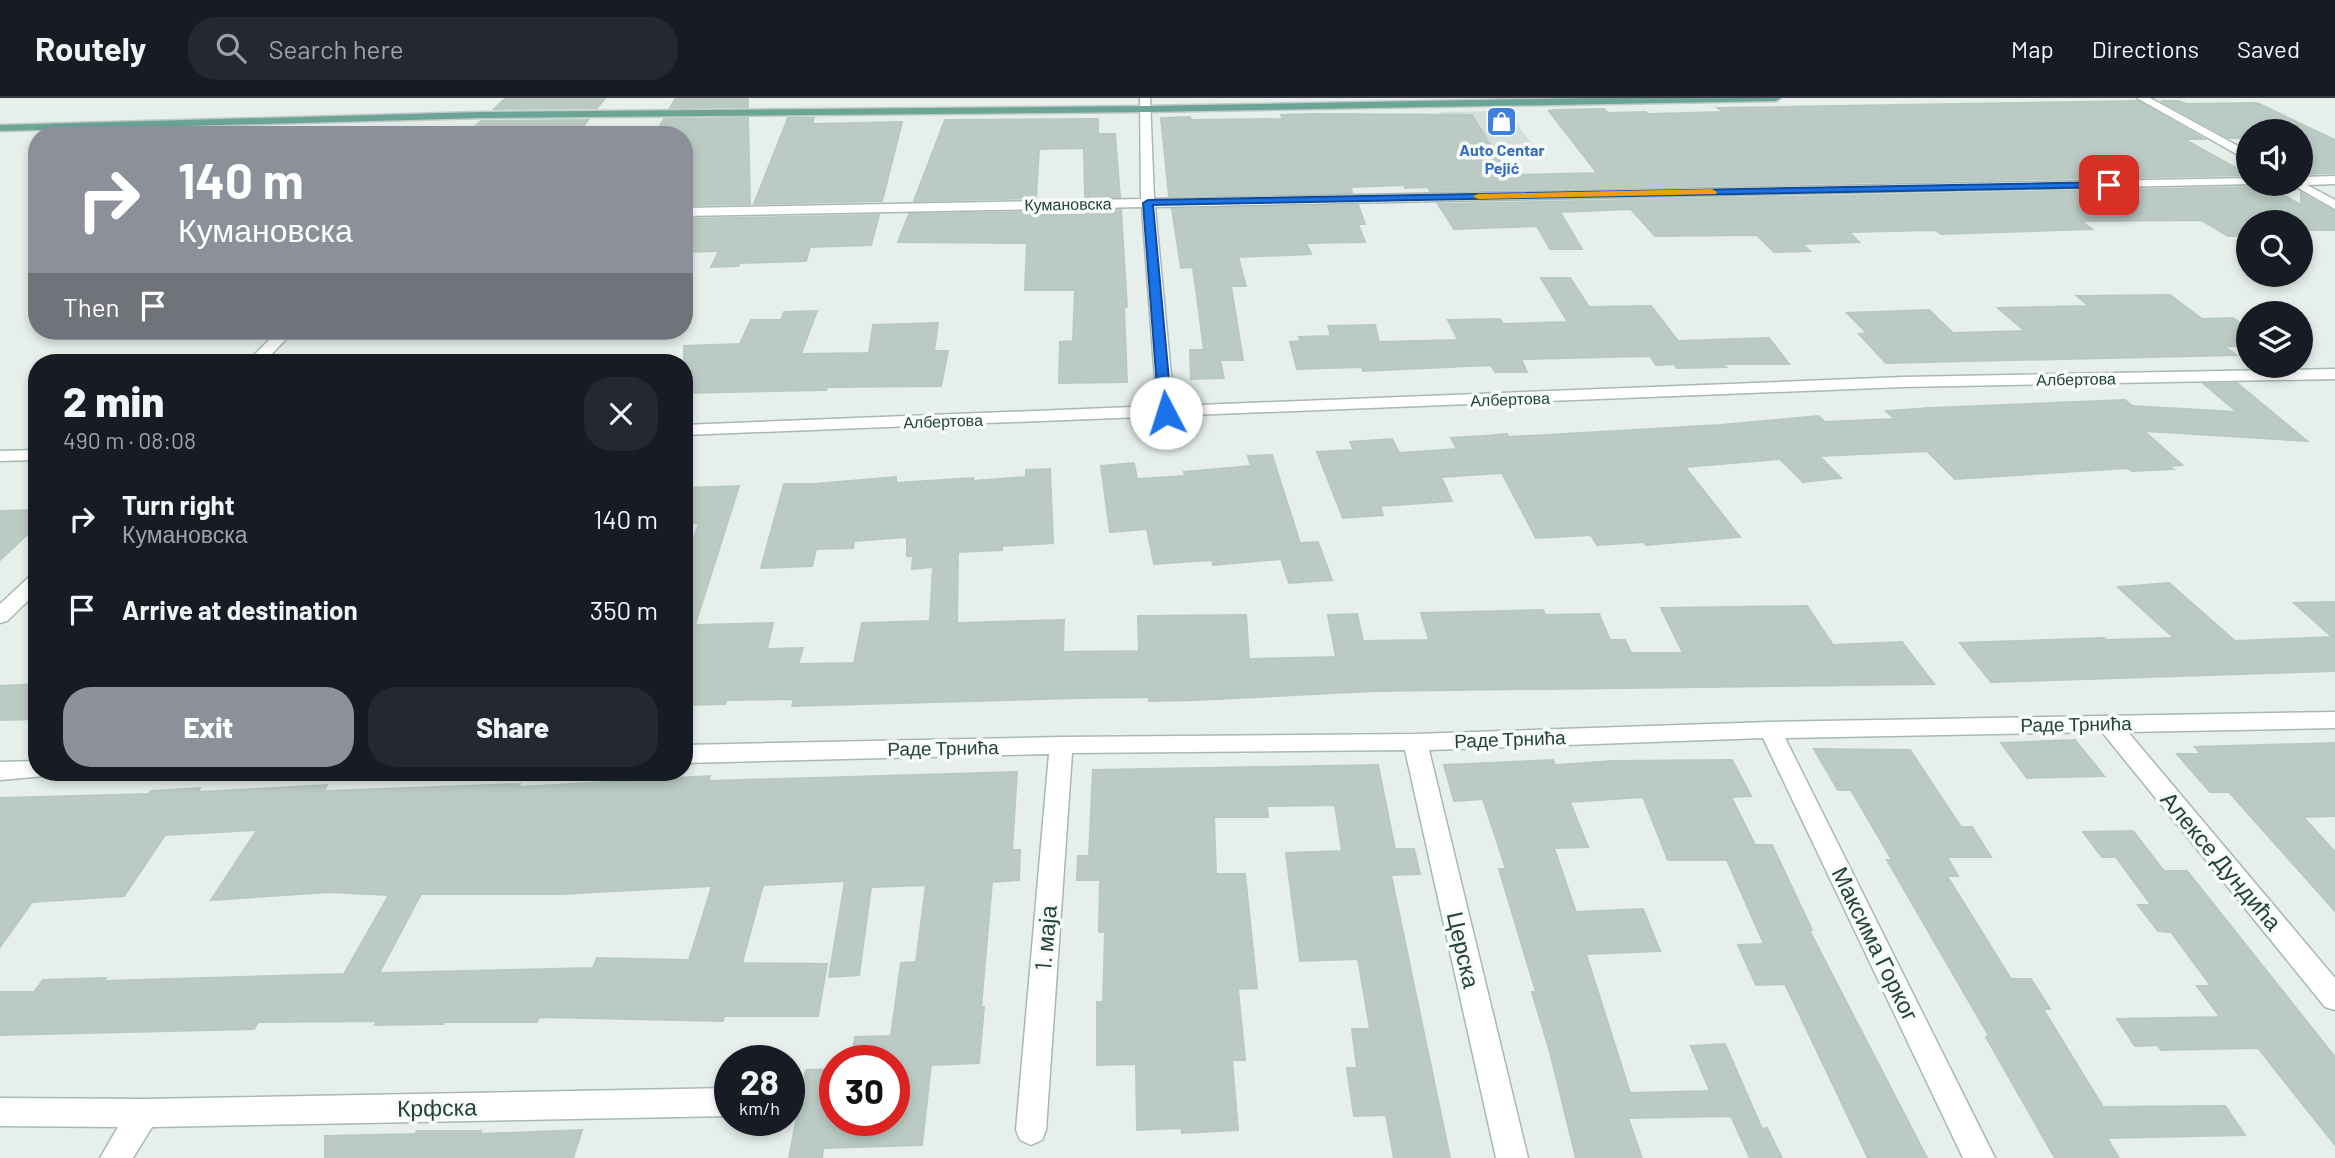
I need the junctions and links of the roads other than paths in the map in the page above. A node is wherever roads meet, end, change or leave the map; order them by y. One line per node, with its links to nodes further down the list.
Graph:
1 (1776, 98): 3 (main road)
2 (2142, 98): 7 (street)
3 (1146, 103): 4 (main road); 12 (street)
4 (76, 126)
5 (28, 127): 6 (main road)
6 (0, 128)
7 (2236, 150)
8 (2335, 180): 9 (street)
9 (2313, 181)
10 (2236, 182): 12 (street, Кумановска)
11 (2313, 191): 13 (street)
12 (1148, 203): 14 (street, Кумановска); 18 (street)
13 (2335, 205)
14 (693, 212)
15 (277, 340): 16 (street)
16 (263, 354)
17 (2335, 374): 18 (street, Албертова)
18 (1166, 413): 19 (street, Албертова)
19 (693, 430)
20 (28, 454): 21 (street)
21 (0, 456)
22 (28, 589): 23 (street)
23 (0, 616)
24 (2335, 720): 25 (street, Раде Трнића)
25 (2108, 724): 26 (street, Раде Трнића); 32 (street, Алексе Дундића)
26 (1770, 730): 27 (street, Раде Трнића); 39 (street, Максима Горког)
27 (1415, 742): 28 (street, Раде Трнића); 38 (street, Церска)
28 (1061, 745): 29 (street, Раде Трнића); 36 (street, 1. маја)
29 (693, 754)
30 (28, 770): 31 (street)
31 (0, 771)
32 (2335, 998)
33 (714, 1102): 35 (street, Крфска)
34 (0, 1112): 35 (street, Крфска)
35 (144, 1113): 37 (street)
36 (1031, 1130)
37 (116, 1158)
38 (1511, 1158)
39 (1979, 1158)

